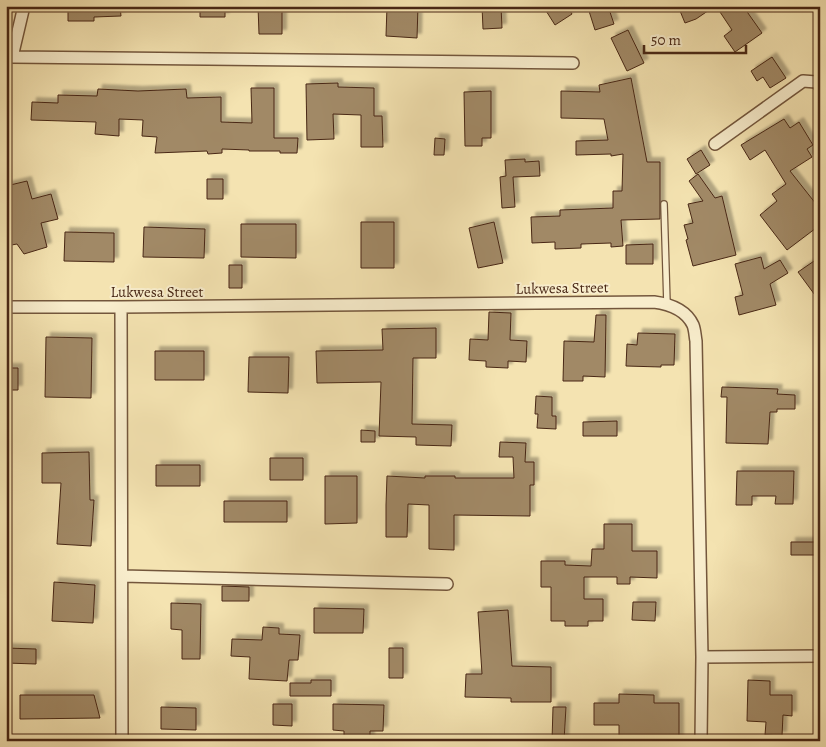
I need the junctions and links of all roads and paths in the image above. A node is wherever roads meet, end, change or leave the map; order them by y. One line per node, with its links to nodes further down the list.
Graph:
1 (24, 6): 2 (street)
2 (9, 55): 3 (street)
3 (573, 63)
4 (820, 86): 5 (street)
5 (715, 144)
6 (664, 204): 7 (lane)
7 (667, 304): 9 (street, Lukwesa Street); 13 (street, Lukwesa Street)
8 (6, 307): 9 (street, Lukwesa Street)
9 (121, 307): 10 (street)
10 (122, 576): 11 (street); 14 (street)
11 (447, 584)
12 (820, 656): 13 (street)
13 (702, 657): 15 (street, Lukwesa Street)
14 (122, 741)
15 (701, 741)

